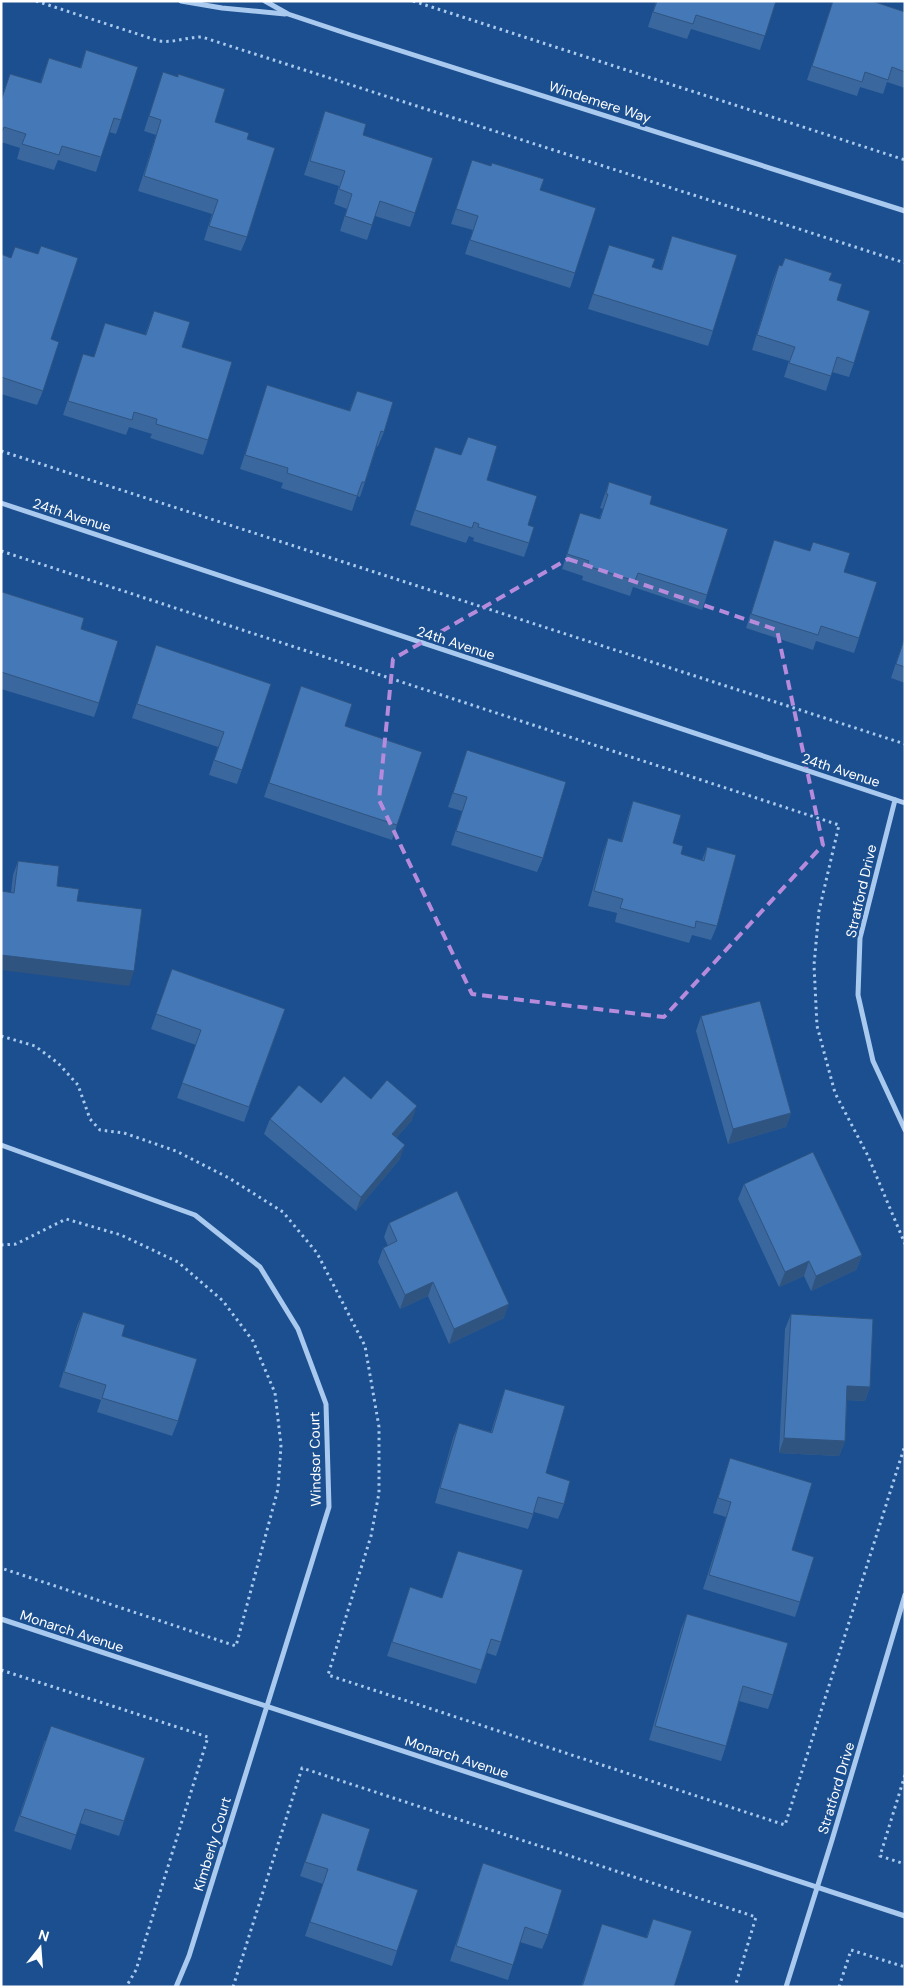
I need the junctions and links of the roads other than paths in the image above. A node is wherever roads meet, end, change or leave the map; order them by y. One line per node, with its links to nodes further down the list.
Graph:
1 (181, 1): 3 (street, Windemere Way)
2 (266, 1): 3 (street, Windemere Way)
3 (288, 14): 4 (street, Windemere Way)
4 (905, 211)
5 (1, 503): 6 (street, 24th Avenue)
6 (895, 800): 7 (street, 24th Avenue); 8 (street, Stratford Drive)
7 (905, 803)
8 (905, 1130)
9 (1, 1145): 12 (street, Windsor Court)
10 (905, 1595): 13 (street, Stratford Drive)
11 (1, 1619): 12 (street, Monarch Avenue)
12 (267, 1707): 13 (street, Monarch Avenue); 15 (street, Kimberly Court)
13 (818, 1887): 14 (street, Monarch Avenue); 16 (street, Stratford Drive)
14 (905, 1916)
15 (176, 1987)
16 (786, 1987)

